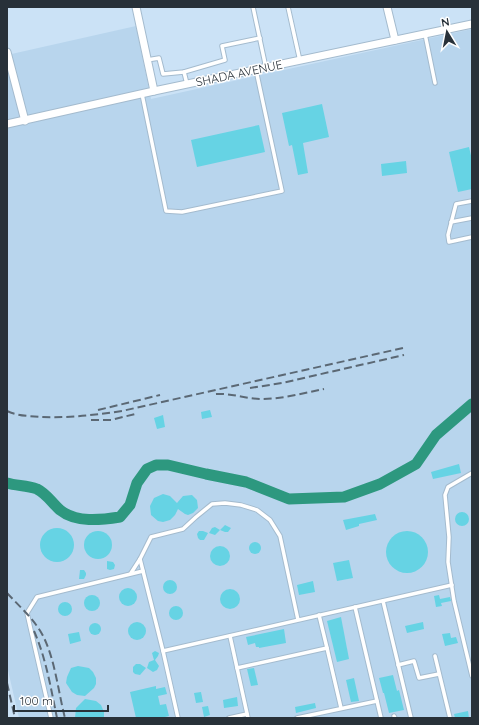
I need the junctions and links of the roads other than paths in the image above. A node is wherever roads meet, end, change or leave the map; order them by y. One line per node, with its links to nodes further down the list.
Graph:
1 (136, 7): 10 (street)
2 (253, 7): 7 (lane)
3 (288, 7): 11 (lane)
4 (387, 7): 8 (street)
5 (472, 24): 6 (street, SHADA AVENUE)
6 (425, 34): 8 (street, SHADA AVENUE); 15 (lane)
7 (260, 38): 12 (lane); 14 (lane)
8 (395, 40): 11 (street, SHADA AVENUE)
9 (7, 52): 19 (street)
10 (147, 60): 14 (lane); 17 (street)
11 (300, 60): 12 (street, SHADA AVENUE)
12 (266, 68): 13 (street, SHADA AVENUE)
13 (256, 70): 16 (street, SHADA AVENUE); 18 (lane)
14 (184, 72): 16 (lane)
15 (435, 83)
16 (187, 84): 17 (street, SHADA AVENUE)
17 (154, 91): 18 (street, SHADA AVENUE)
18 (142, 94): 19 (street, SHADA AVENUE)
19 (25, 121): 20 (street, SHADA AVENUE)
20 (7, 124)
21 (472, 201): 23 (lane)
22 (472, 218): 23 (lane)
23 (451, 222): 24 (lane)
24 (472, 237)
25 (472, 473): 29 (lane)
26 (140, 559): 27 (lane); 28 (lane); 33 (lane)
27 (143, 570): 28 (lane); 36 (lane)
28 (131, 574): 45 (lane)
29 (452, 585): 30 (lane); 41 (lane)
30 (383, 601): 31 (lane); 38 (lane)
31 (355, 607): 32 (lane); 42 (lane)
32 (320, 615): 33 (lane); 35 (lane)
33 (298, 620): 34 (lane)
34 (230, 636): 36 (lane); 39 (lane)
35 (327, 648): 39 (lane); 43 (lane)
36 (163, 651): 46 (lane)
37 (435, 656): 40 (lane)
38 (398, 665): 40 (lane); 50 (lane)
39 (237, 668): 44 (lane)
40 (439, 674): 51 (lane)
41 (472, 676)
42 (377, 700): 43 (lane); 49 (lane)
43 (341, 708): 48 (lane)
44 (248, 716): 47 (lane)
45 (50, 718)
46 (178, 718)
47 (229, 718)
48 (297, 718)
49 (381, 718)
50 (411, 718)
51 (450, 718)

